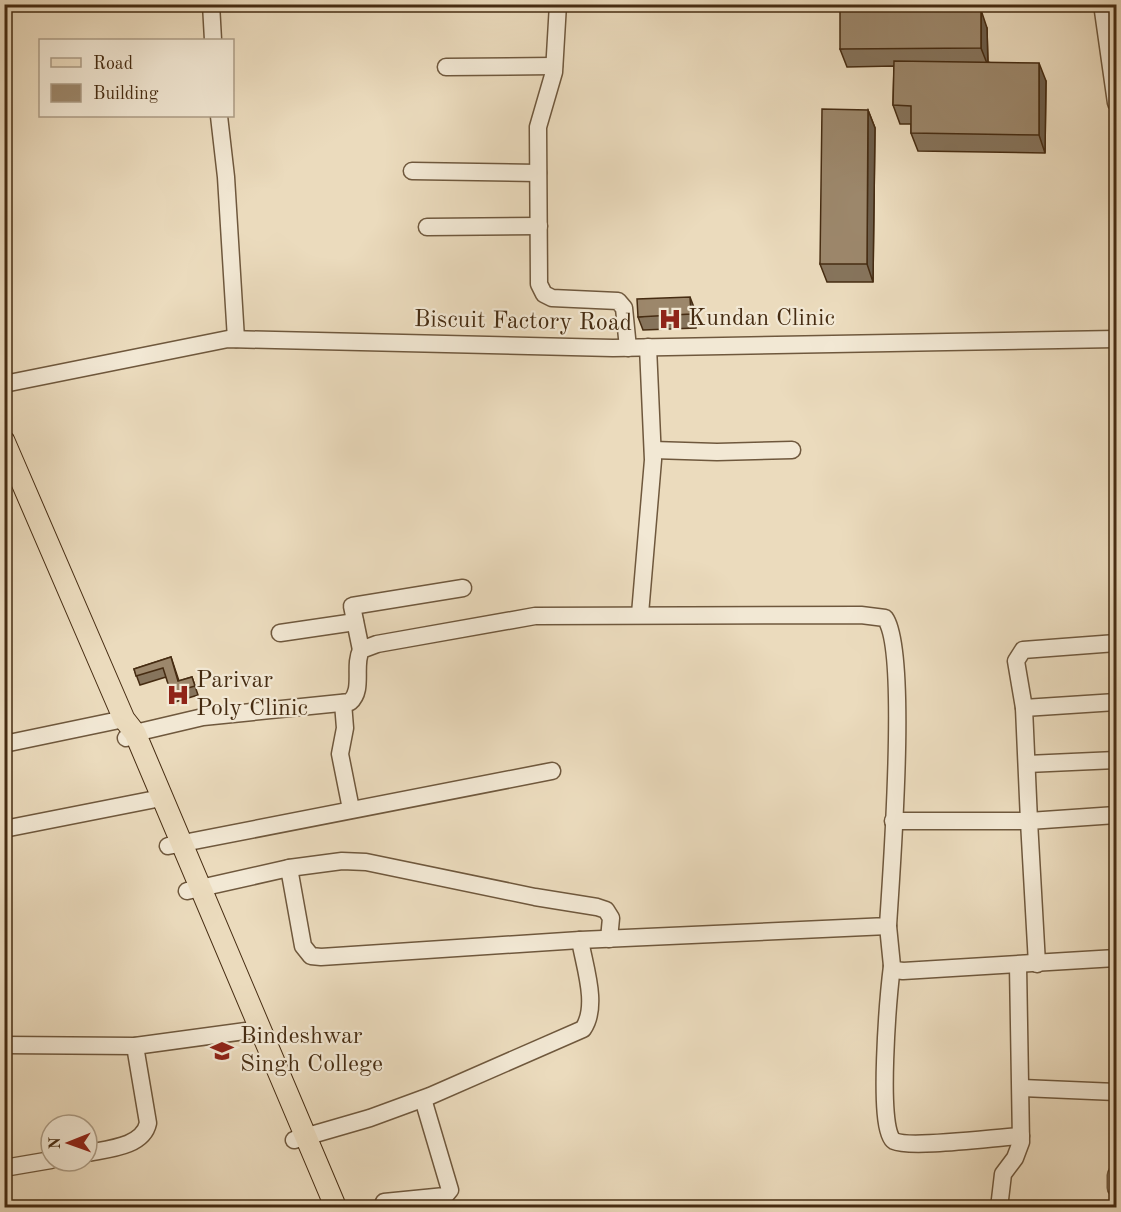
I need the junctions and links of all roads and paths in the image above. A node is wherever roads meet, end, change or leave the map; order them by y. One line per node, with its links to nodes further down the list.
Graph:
1 (211, 4): 4 (street)
2 (558, 4): 5 (street)
3 (1102, 4): 7 (street)
4 (213, 39)
5 (554, 66): 6 (street); 10 (street)
6 (446, 67)
7 (1116, 104)
8 (219, 117): 13 (street)
9 (412, 171): 10 (street)
10 (538, 173): 11 (street)
11 (539, 226): 12 (street); 16 (street)
12 (427, 227)
13 (236, 339): 16 (street, Biscuit Factory Road); 17 (street, Biscuit Factory Road)
14 (1116, 339): 15 (street, Biscuit Factory Road)
15 (648, 347): 16 (street, Biscuit Factory Road); 19 (street)
16 (628, 348)
17 (4, 384)
18 (4, 441): 30 (main road)
19 (653, 450): 20 (street); 22 (street)
20 (792, 450)
21 (463, 588): 23 (street)
22 (640, 614): 26 (street); 38 (street)
23 (355, 622): 24 (street); 26 (street)
24 (280, 633)
25 (1116, 643): 29 (street)
26 (362, 650): 28 (street)
27 (1116, 702): 29 (street)
28 (343, 703): 30 (street); 36 (street)
29 (1024, 708): 33 (street)
30 (128, 730): 31 (street); 35 (main road)
31 (4, 744)
32 (1116, 760): 33 (street)
33 (1027, 764): 39 (street)
34 (552, 771): 36 (street)
35 (155, 799): 40 (street); 41 (main road)
36 (351, 808): 41 (street)
37 (1116, 815): 39 (street)
38 (893, 821): 39 (street); 44 (street)
39 (1029, 821): 48 (street)
40 (4, 829)
41 (175, 845): 43 (main road)
42 (289, 868): 43 (street); 45 (street); 46 (street)
43 (194, 890): 51 (main road)
44 (888, 926): 45 (street); 50 (street)
45 (609, 939): 46 (street)
46 (580, 940): 56 (street)
47 (1116, 958): 48 (street)
48 (1037, 964): 49 (street)
49 (1018, 965): 50 (street); 54 (street)
50 (892, 966): 57 (street)
51 (253, 1030): 53 (street); 58 (main road)
52 (4, 1045): 53 (street)
53 (135, 1046): 59 (street)
54 (1022, 1088): 55 (street); 57 (street)
55 (1116, 1092)
56 (423, 1099): 58 (street); 64 (street)
57 (1021, 1136): 67 (street)
58 (300, 1138): 65 (main road); 66 (main road)
59 (99, 1150)
60 (39, 1163): 61 (street)
61 (4, 1168)
62 (1116, 1175): 63 (street)
63 (1116, 1188)
64 (384, 1202)
65 (323, 1208)
66 (336, 1208)
67 (999, 1208)

